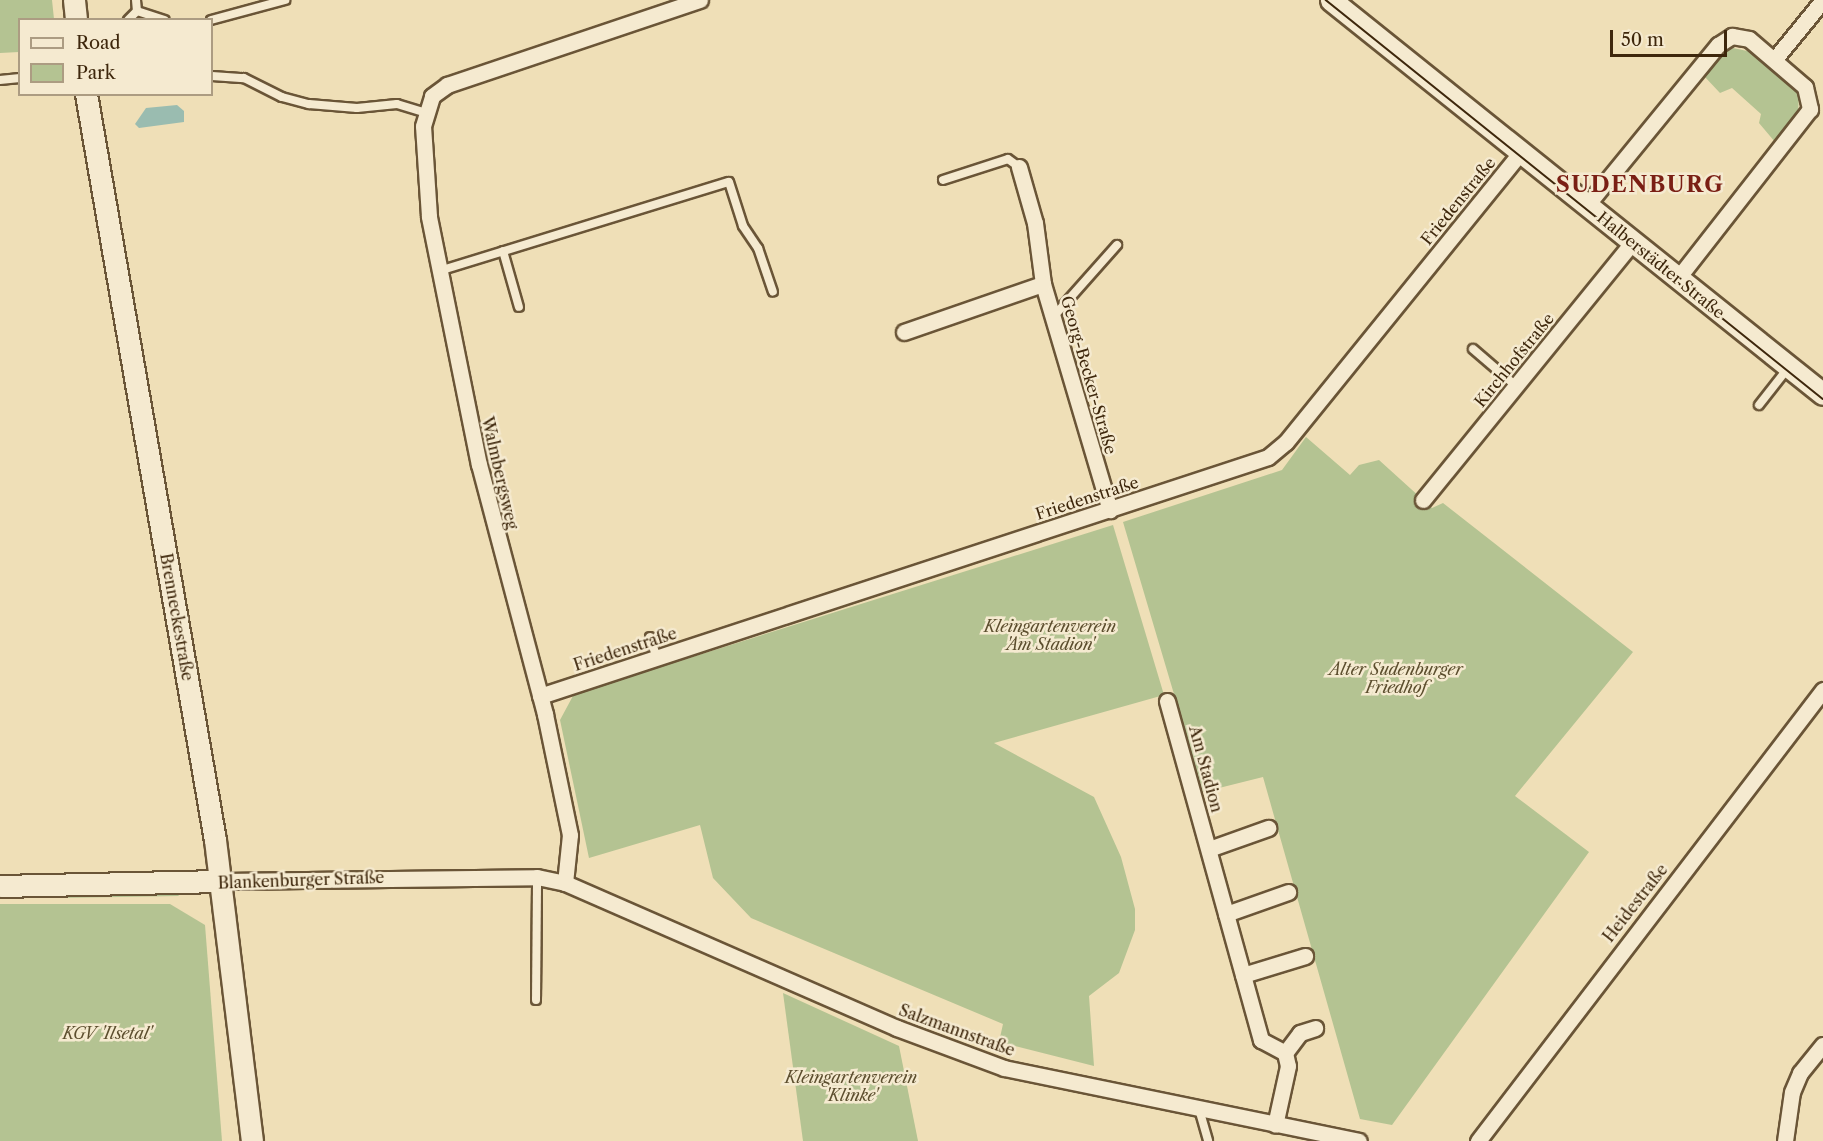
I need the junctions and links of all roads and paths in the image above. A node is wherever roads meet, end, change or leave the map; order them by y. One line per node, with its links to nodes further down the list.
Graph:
1 (74, 0): 8 (main road)
2 (136, 0): 7 (lane)
3 (285, 0): 11 (lane)
4 (700, 0): 17 (street, Walmbergsweg)
5 (1331, 0): 18 (main road, Halberstädter Straße)
6 (1823, 0): 12 (street)
7 (137, 11): 9 (lane); 10 (lane)
8 (76, 18)
9 (130, 18)
10 (159, 18)
11 (213, 19)
12 (1774, 60): 21 (street); 26 (street)
13 (213, 76): 17 (lane)
14 (18, 78): 15 (lane)
15 (0, 80)
16 (86, 96): 47 (main road, Brenneckestraße)
17 (426, 113): 25 (street, Walmbergsweg)
18 (1521, 152): 21 (main road, Halberstädter Straße); 38 (street, Friedenstraße)
19 (1019, 167): 20 (lane); 27 (street, Georg-Becker-Straße)
20 (943, 180)
21 (1587, 205): 22 (main road, Halberstädter Straße)
22 (1633, 242): 26 (main road, Halberstädter Straße); 34 (street, Kirchhofstraße)
23 (1117, 245): 30 (lane)
24 (503, 251): 25 (lane); 28 (lane); 29 (lane)
25 (439, 271): 42 (street, Walmbergsweg)
26 (1678, 278): 33 (main road, Halberstädter Straße)
27 (1043, 284): 30 (street, Georg-Becker-Straße); 31 (street, Georg-Becker-Straße)
28 (773, 292)
29 (519, 307)
30 (1053, 317): 38 (street, Georg-Becker-Straße)
31 (904, 332)
32 (1473, 349): 34 (lane)
33 (1789, 367): 35 (main road, Halberstädter Straße); 36 (lane)
34 (1516, 386): 37 (street, Kirchhofstraße)
35 (1823, 394)
36 (1759, 405)
37 (1423, 500)
38 (1110, 510): 40 (street, Friedenstraße)
39 (650, 637): 40 (lane)
40 (657, 658): 42 (street, Friedenstraße)
41 (1823, 690): 63 (street, Heidestraße)
42 (540, 696): 48 (street, Walmbergsweg)
43 (1168, 701): 45 (street, Am Stadion)
44 (1268, 828): 45 (street)
45 (1209, 849): 51 (street, Am Stadion)
46 (537, 877): 47 (street, Blankenburger Straße); 48 (street, Blankenburger Straße); 54 (lane)
47 (222, 881): 49 (main road, Blankenburger Straße); 60 (main road, Brenneckestraße)
48 (565, 884): 58 (street, Salzmannstraße)
49 (0, 886)
50 (1288, 892): 51 (street)
51 (1226, 914): 53 (street, Am Stadion)
52 (1305, 956): 53 (street)
53 (1243, 975): 57 (street, Am Stadion)
54 (536, 1000)
55 (1316, 1028): 57 (street)
56 (1823, 1044): 64 (street)
57 (1285, 1053): 59 (street)
58 (1198, 1109): 59 (street, Salzmannstraße); 61 (lane)
59 (1275, 1125): 62 (street, Salzmannstraße)
60 (252, 1141)
61 (1208, 1141)
62 (1359, 1141)
63 (1478, 1141)
64 (1785, 1141)

